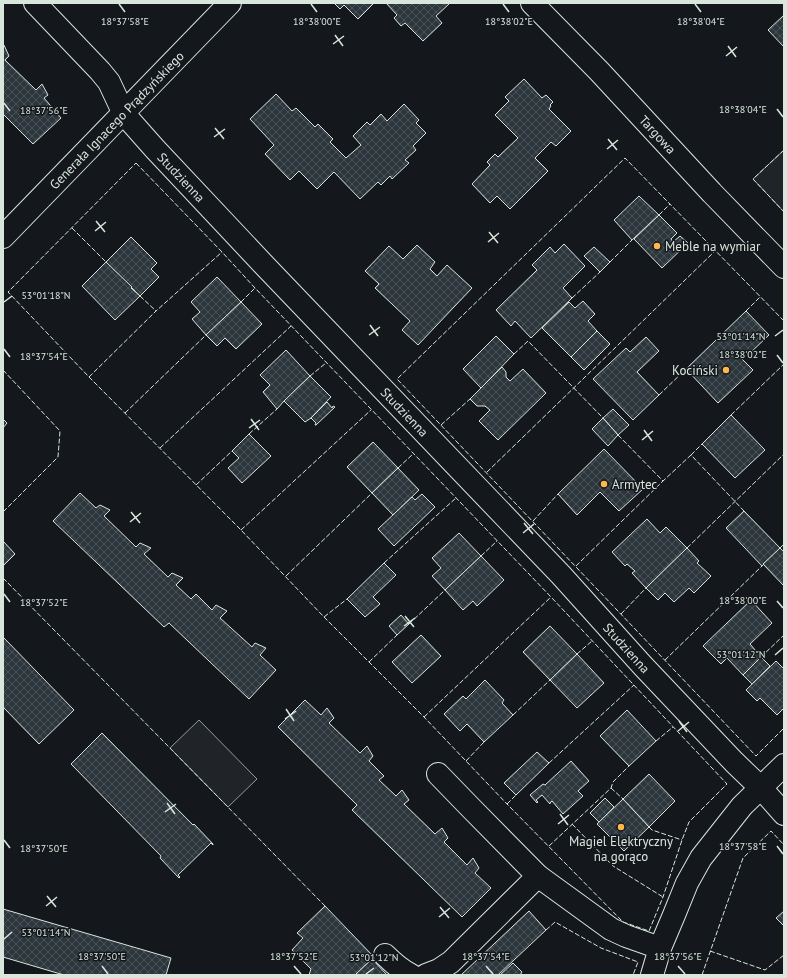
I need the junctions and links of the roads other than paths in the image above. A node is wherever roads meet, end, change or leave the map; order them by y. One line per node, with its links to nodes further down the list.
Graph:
1 (35, 3): 4 (street, Studzienna)
2 (230, 3): 4 (street, Generała Ignacego Prądzyńskiego)
3 (532, 3): 6 (street, Targowa)
4 (124, 114): 5 (street, Generała Ignacego Prądzyńskiego); 9 (street, Studzienna)
5 (3, 237)
6 (784, 267)
7 (784, 765): 9 (street)
8 (438, 774): 11 (street)
9 (761, 788): 10 (street, Studzienna); 12 (street)
10 (784, 814)
11 (538, 876): 12 (street); 15 (street)
12 (660, 948): 16 (street)
13 (385, 955): 14 (street)
14 (411, 975)
15 (426, 975)
16 (652, 975)

